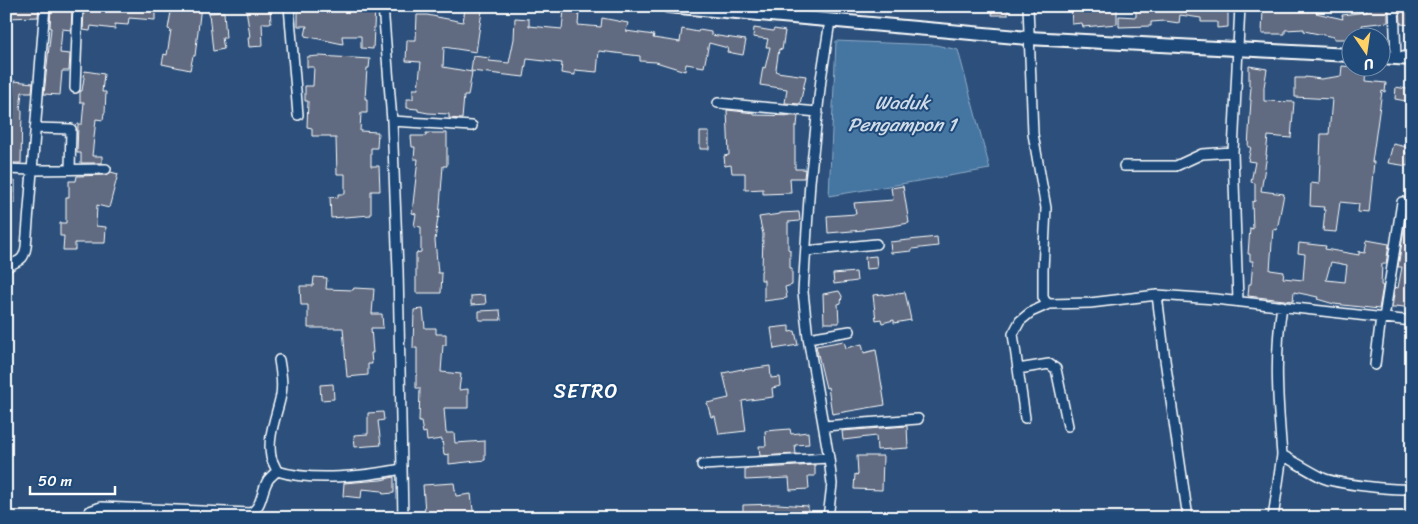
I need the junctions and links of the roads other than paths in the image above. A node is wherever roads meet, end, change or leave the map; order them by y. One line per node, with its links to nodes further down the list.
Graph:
1 (45, 6): 22 (street)
2 (78, 6): 16 (street)
3 (289, 6): 19 (street)
4 (383, 6): 20 (street)
5 (668, 6): 9 (main road)
6 (1028, 6): 10 (street)
7 (1240, 6): 11 (street)
8 (1394, 6): 14 (street)
9 (830, 21): 10 (main road); 18 (street)
10 (1028, 38): 11 (main road); 35 (street)
11 (1237, 48): 12 (main road); 23 (street)
12 (1340, 54)
13 (1390, 58): 14 (main road)
14 (1396, 58): 15 (main road)
15 (1412, 60)
16 (75, 88)
17 (718, 103): 18 (street)
18 (818, 112): 31 (street)
19 (298, 114)
20 (392, 121): 21 (street); 51 (street)
21 (472, 126)
22 (35, 128): 26 (street); 28 (street)
23 (1233, 152): 24 (street); 34 (street)
24 (1124, 166)
25 (6, 169): 28 (street)
26 (70, 169): 27 (street); 28 (street)
27 (106, 169)
28 (32, 170): 32 (street)
29 (1402, 202): 37 (street)
30 (876, 244): 31 (street)
31 (806, 251): 40 (street)
32 (6, 268)
33 (1157, 295): 34 (street); 35 (street); 57 (street)
34 (1238, 301): 36 (street)
35 (1049, 304): 43 (street)
36 (1282, 306): 37 (street); 48 (street)
37 (1382, 318): 38 (street); 42 (street)
38 (1412, 321)
39 (850, 331): 40 (street)
40 (808, 338): 46 (street)
41 (278, 360): 52 (street)
42 (1375, 365)
43 (1018, 369): 44 (street); 47 (street)
44 (1025, 418)
45 (918, 419): 46 (street)
46 (824, 426): 49 (street)
47 (1068, 426)
48 (1282, 455): 53 (street); 58 (street)
49 (829, 458): 50 (street); 56 (street)
50 (702, 465)
51 (402, 469): 52 (street); 55 (street)
52 (277, 471): 54 (street)
53 (1412, 488)
54 (88, 518)
55 (403, 518)
56 (828, 518)
57 (1188, 518)
58 (1273, 518)

